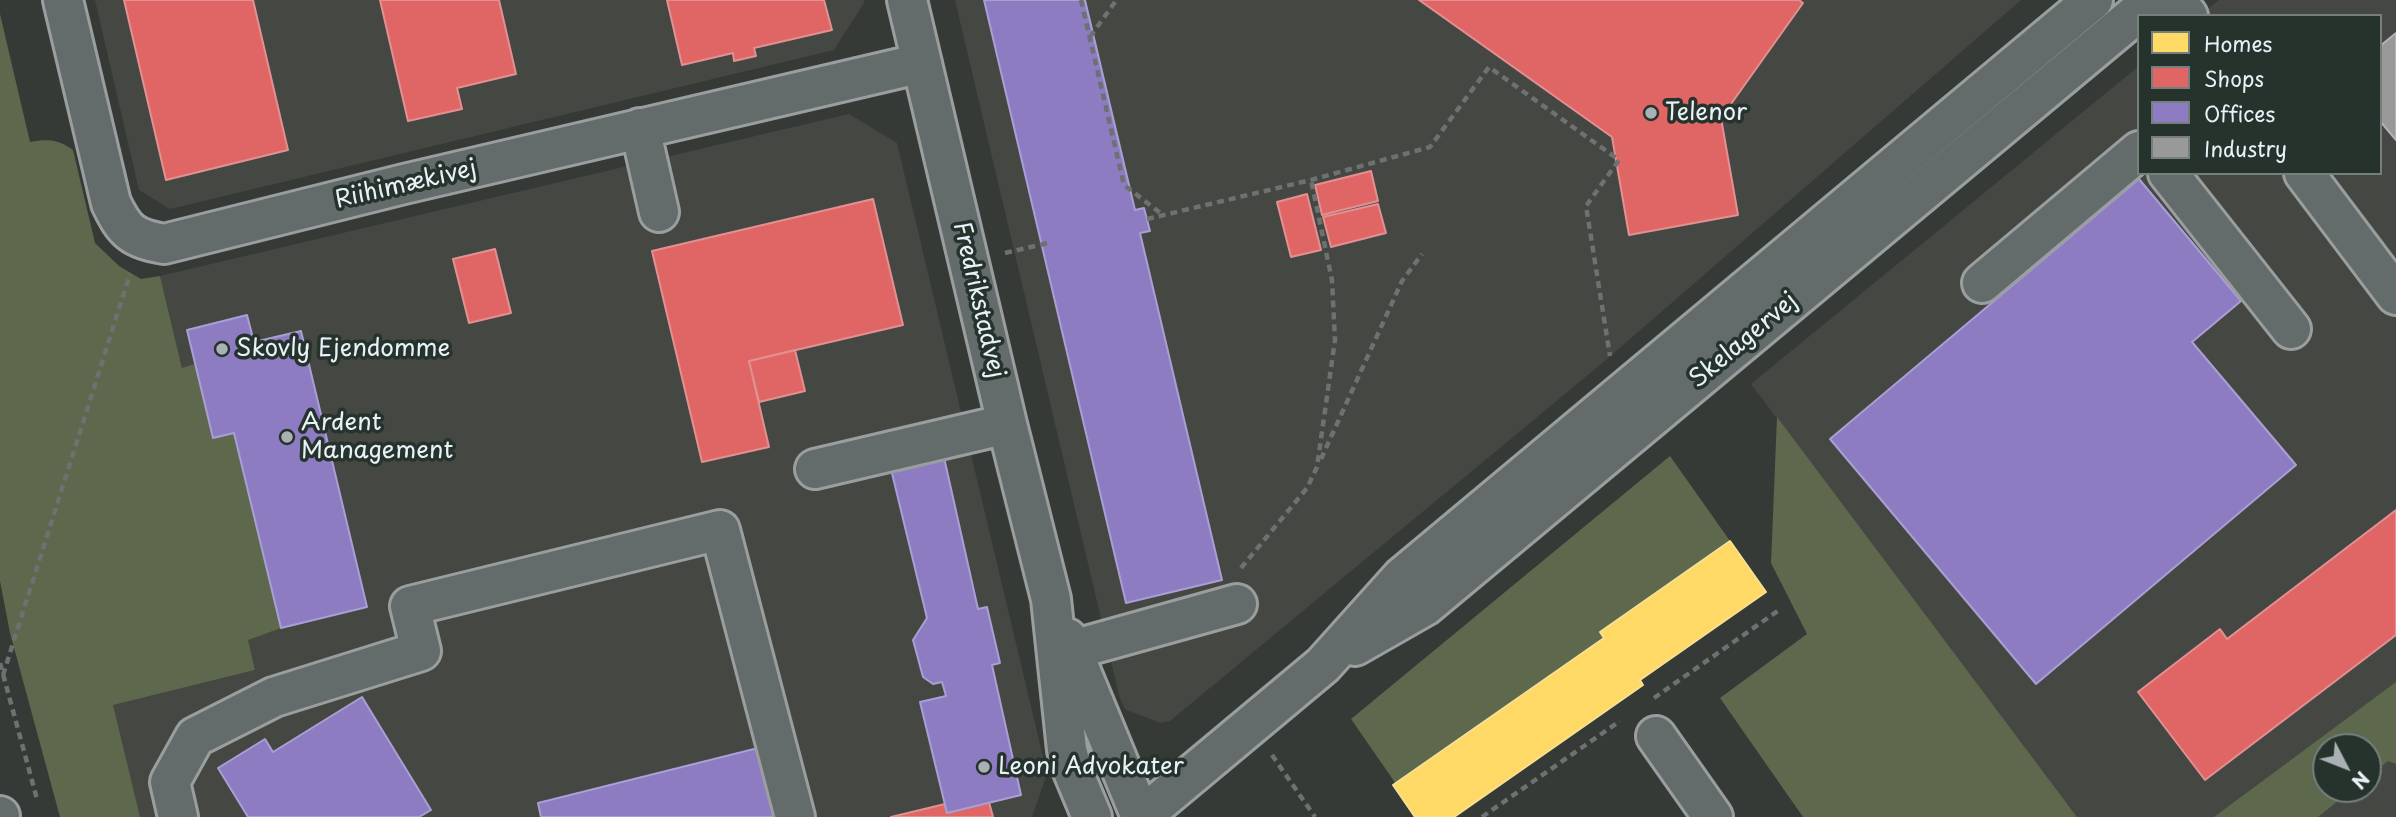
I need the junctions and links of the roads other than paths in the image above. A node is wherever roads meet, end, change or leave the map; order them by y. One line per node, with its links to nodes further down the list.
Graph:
1 (63, 0): 6 (street, Riihimækivej)
2 (907, 0): 5 (street, Fredrikstadvej)
3 (2093, 0): 19 (street, Skelagervej)
4 (2153, 0): 19 (street, Skelagervej)
5 (922, 63): 6 (street, Riihimækivej); 14 (street, Fredrikstadvej)
6 (640, 128): 10 (street)
7 (2137, 152): 11 (street)
8 (2170, 175): 13 (street)
9 (2306, 175): 12 (street)
10 (659, 212)
11 (1982, 283)
12 (2396, 295)
13 (2291, 329)
14 (1007, 424): 15 (street); 16 (street, Fredrikstadvej)
15 (814, 469)
16 (1051, 599): 18 (street, Fredrikstadvej); 23 (street, Fredrikstadvej)
17 (1237, 604): 18 (street)
18 (1072, 650): 24 (street, Fredrikstadvej)
19 (1323, 664): 24 (street, Skelagervej)
20 (1656, 736): 25 (street)
21 (178, 817): 22 (street)
22 (794, 817)
23 (1092, 817)
24 (1141, 817)
25 (1713, 817)

